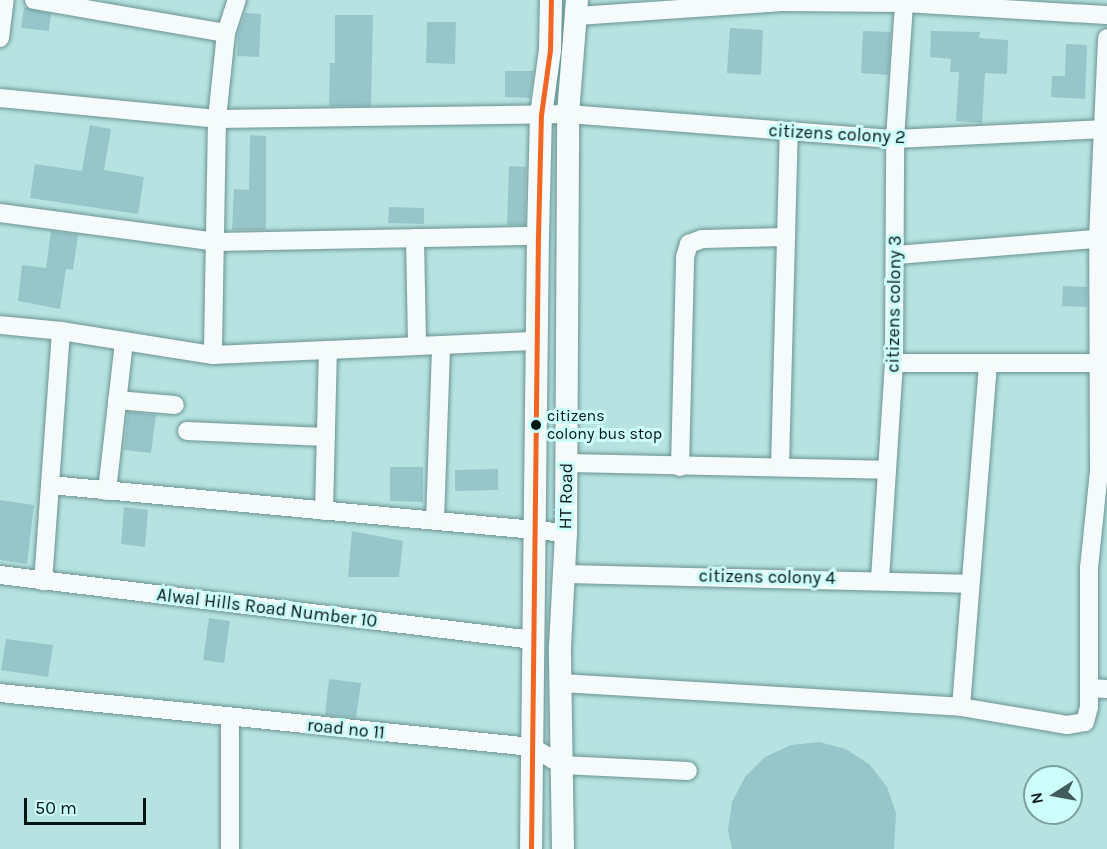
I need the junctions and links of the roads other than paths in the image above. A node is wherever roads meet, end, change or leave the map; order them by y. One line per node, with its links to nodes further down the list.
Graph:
1 (5, 0): 11 (street)
2 (34, 0): 10 (street)
3 (237, 0): 10 (street)
4 (551, 0): 15 (street, HT Road)
5 (780, 1): 6 (street); 7 (street)
6 (698, 3): 8 (street)
7 (904, 3): 9 (street); 19 (street, citizens colony 3)
8 (577, 8): 14 (street, HT Road)
9 (1107, 15)
10 (226, 33): 16 (street)
11 (0, 38)
12 (1107, 38): 17 (street)
13 (0, 98): 16 (street, citizens colony 2)
14 (568, 114): 15 (street, citizens colony 2); 18 (street, citizens colony 2); 42 (street, HT Road)
15 (541, 115): 16 (street, citizens colony 2); 21 (street, HT Road)
16 (217, 119): 25 (street)
17 (1104, 129): 19 (street, citizens colony 2); 24 (street)
18 (789, 133): 19 (street, citizens colony 2); 22 (street)
19 (895, 139): 26 (street, citizens colony 3)
20 (0, 213): 25 (street)
21 (538, 236): 23 (street); 30 (street, HT Road)
22 (786, 237): 43 (street); 44 (street)
23 (415, 238): 25 (street); 32 (street)
24 (1102, 238): 26 (street); 35 (street)
25 (216, 242): 34 (street)
26 (896, 255): 36 (street, citizens colony 3)
27 (0, 325): 28 (street)
28 (61, 331): 29 (street); 47 (street)
29 (124, 341): 34 (street); 38 (street)
30 (538, 341): 31 (street); 51 (street, HT Road)
31 (441, 345): 32 (street); 50 (street)
32 (417, 346): 33 (street)
33 (328, 350): 34 (street); 41 (street)
34 (213, 355)
35 (1103, 362): 37 (street); 46 (street)
36 (894, 363): 37 (street); 45 (street, citizens colony 3)
37 (988, 364): 58 (street)
38 (117, 400): 39 (street); 48 (street)
39 (175, 405)
40 (187, 431): 41 (street)
41 (326, 437): 49 (street)
42 (566, 464): 43 (street); 52 (street, HT Road)
43 (680, 467): 44 (street)
44 (780, 467): 45 (street)
45 (887, 470): 56 (street, citizens colony 3)
46 (1103, 472): 53 (street)
47 (50, 485): 48 (street); 57 (street)
48 (107, 490): 49 (street)
49 (324, 511): 50 (street)
50 (435, 521): 51 (street)
51 (535, 530): 52 (street); 59 (street, HT Road)
52 (566, 533): 54 (street, HT Road)
53 (1098, 569): 61 (street)
54 (565, 574): 56 (street, citizens colony 4); 60 (street, HT Road)
55 (0, 575): 57 (street, Alwal Hills Road Number 10)
56 (880, 579): 58 (street, citizens colony 4)
57 (43, 581): 59 (street, Alwal Hills Road Number 10)
58 (968, 584): 63 (street)
59 (534, 640): 65 (street, HT Road)
60 (561, 683): 63 (street); 66 (street, HT Road)
61 (1098, 689): 63 (street)
62 (0, 693): 64 (street, road no 11)
63 (961, 707)
64 (230, 717): 65 (street, road no 11); 68 (street)
65 (532, 747): 66 (street, road no 11); 69 (street, HT Road)
66 (562, 765): 67 (street, road no 11); 70 (street, HT Road)
67 (688, 771)
68 (230, 849)
69 (531, 849)
70 (563, 849)

